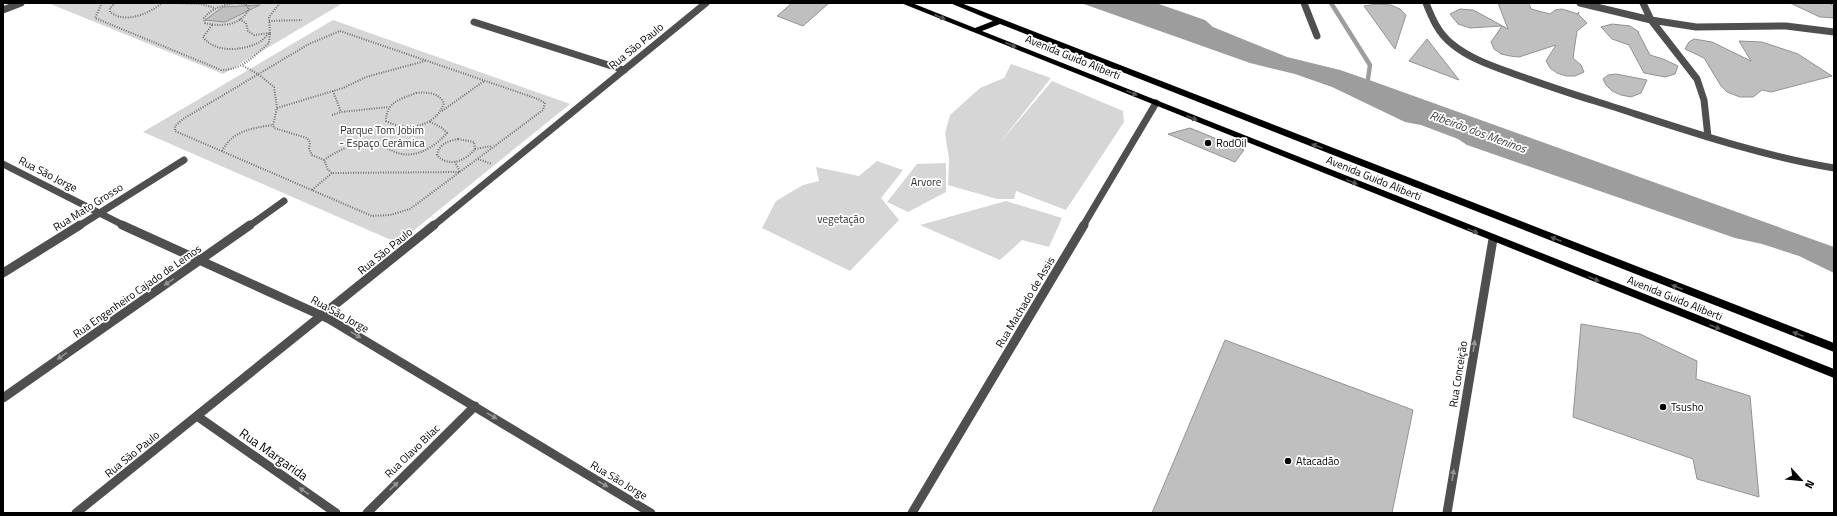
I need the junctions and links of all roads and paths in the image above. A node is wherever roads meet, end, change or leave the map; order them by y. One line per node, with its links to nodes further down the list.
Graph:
1 (21, 3): 16 (street)
2 (102, 3): 29 (path)
3 (115, 3): 4 (path)
4 (162, 3)
5 (176, 3): 15 (path)
6 (236, 3): 15 (path); 17 (path)
7 (280, 3): 21 (path)
8 (706, 3): 30 (street, Rua São Paulo)
9 (905, 3): 24 (main road, Avenida Guido Aliberti, one-way to 24)
10 (954, 3): 20 (main road, Avenida Guido Aliberti)
11 (1304, 3): 27 (street)
12 (1426, 3): 42 (street)
13 (1580, 3): 19 (street)
14 (1643, 3): 19 (street)
15 (216, 8): 23 (path)
16 (3, 10)
17 (239, 19): 23 (path); 26 (path)
18 (302, 20): 21 (path)
19 (1651, 20): 25 (street); 42 (street)
20 (1000, 21): 24 (main road); 62 (main road, Avenida Guido Aliberti, one-way to 20)
21 (269, 22): 26 (path)
22 (474, 22): 30 (street)
23 (212, 25): 26 (path)
24 (975, 31): 34 (main road, Avenida Guido Aliberti, one-way to 34)
25 (1834, 32)
26 (270, 33): 29 (path)
27 (1317, 36)
28 (426, 61): 31 (path); 32 (path); 33 (path)
29 (243, 66): 31 (path)
30 (624, 70): 61 (street, Rua São Paulo)
31 (258, 74): 36 (path); 47 (path)
32 (484, 81): 38 (path); 45 (path)
33 (333, 91): 36 (path); 37 (path)
34 (1156, 103): 58 (main road, Avenida Guido Aliberti, one-way to 58); 71 (street, Rua Machado de Assis)
35 (389, 107): 37 (path); 38 (path); 40 (path)
36 (277, 108): 41 (path)
37 (341, 112): 39 (path)
38 (440, 112): 40 (path)
39 (332, 115)
40 (429, 121): 43 (path)
41 (273, 125): 47 (path); 49 (path)
42 (1708, 137): 52 (street)
43 (442, 140): 44 (path); 49 (path)
44 (445, 144): 46 (path); 50 (path)
45 (494, 146): 46 (path); 53 (path)
46 (475, 149): 50 (path)
47 (222, 152): 55 (path)
48 (184, 160): 57 (street, Rua Mato Grosso)
49 (324, 160): 54 (path)
50 (455, 162): 53 (path)
51 (3, 164): 57 (street, Rua São Jorge)
52 (1834, 168)
53 (460, 172): 54 (path); 55 (path)
54 (332, 173): 55 (path)
55 (312, 190)
56 (284, 201): 59 (street, Rua Engenheiro Cajado de Lemos)
57 (99, 214): 59 (street, Rua São Jorge); 60 (street, Rua Mato Grosso)
58 (1493, 239): 63 (main road, Avenida Guido Aliberti, one-way to 63); 72 (street, Rua Conceição, one-way to 58)
59 (201, 260): 61 (street, Rua São Jorge); 64 (street, Rua Engenheiro Cajado de Lemos, one-way to 64)
60 (3, 273)
61 (322, 316): 65 (street, Rua São Jorge, one-way to 65); 66 (street, Rua São Paulo)
62 (1834, 348)
63 (1834, 374)
64 (3, 398)
65 (475, 406): 69 (street, Rua Olavo Bilac, one-way to 65); 70 (street, Rua São Jorge, one-way to 70)
66 (197, 416): 67 (street, Rua São Paulo); 68 (street, Rua Margarida, one-way to 66)
67 (76, 513)
68 (336, 513)
69 (366, 513)
70 (651, 513)
71 (912, 513)
72 (1447, 513)

